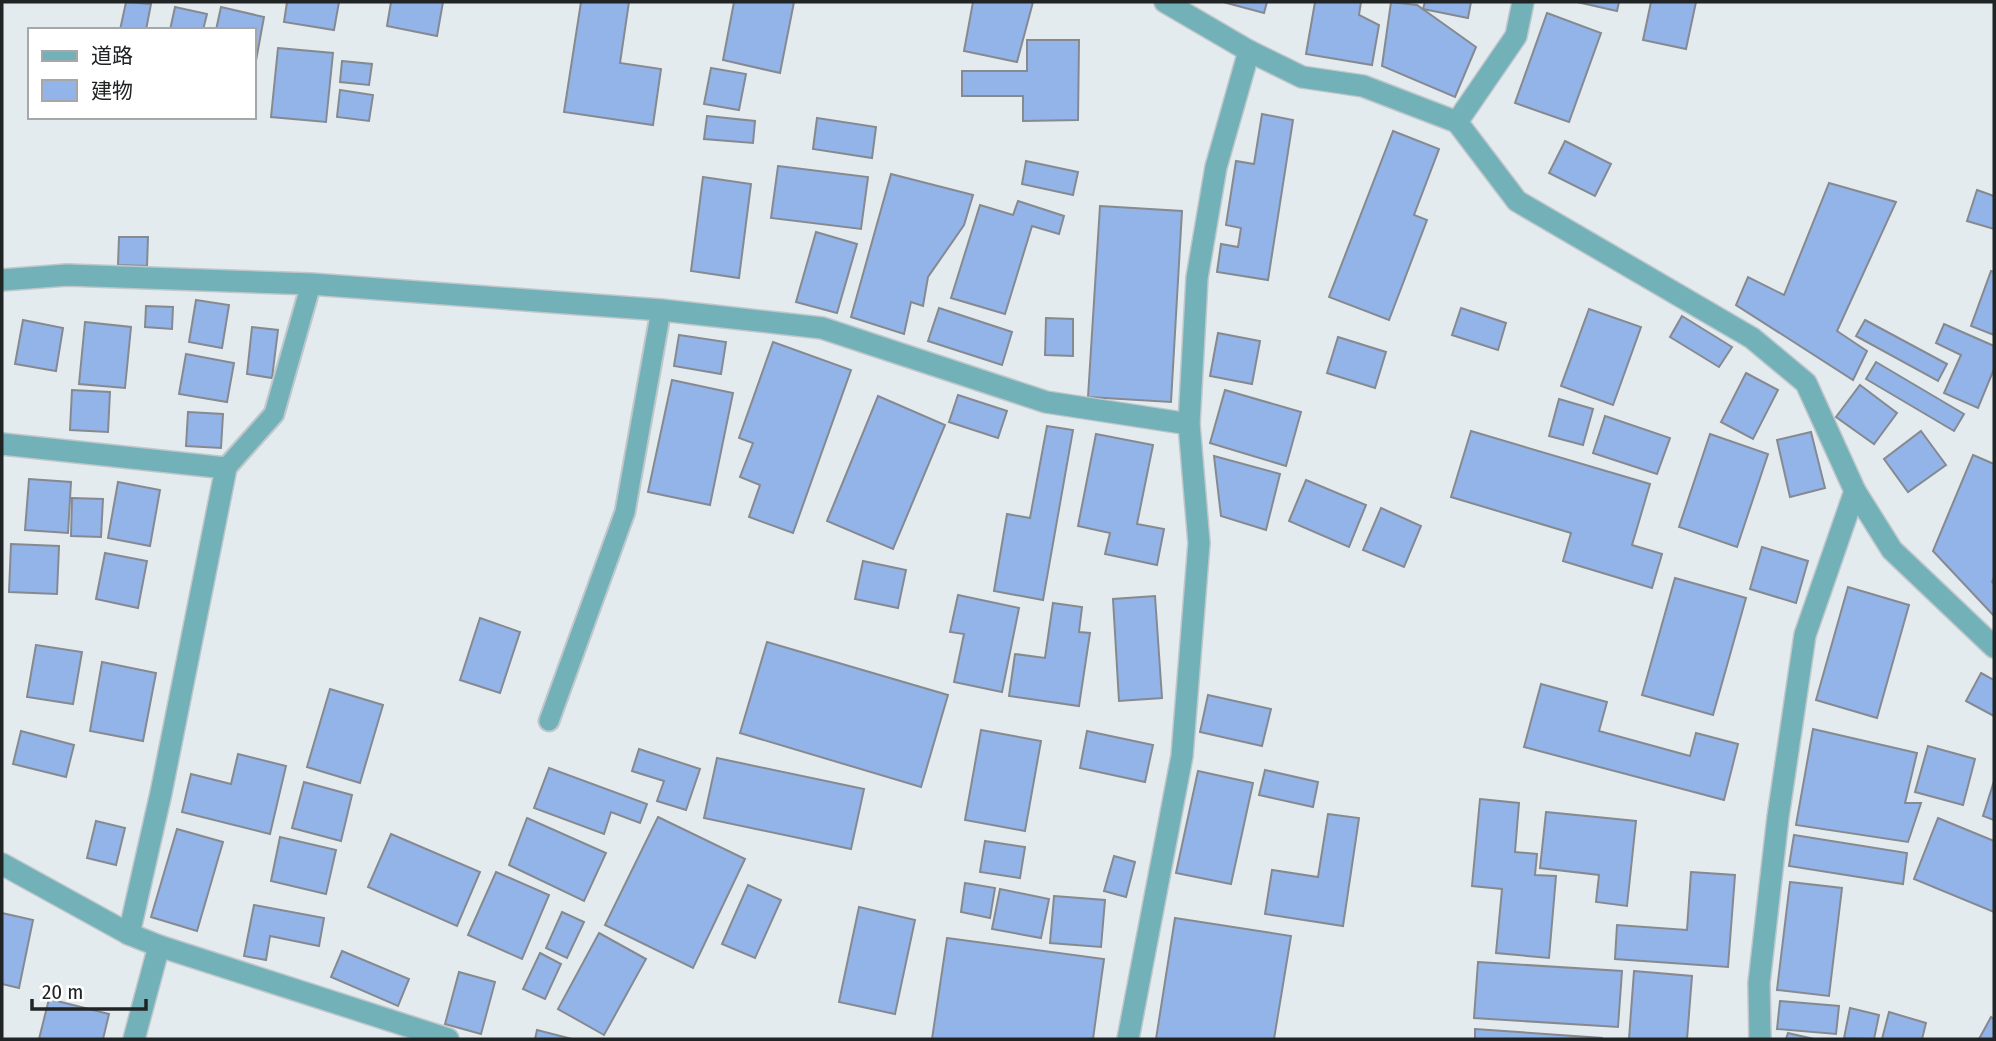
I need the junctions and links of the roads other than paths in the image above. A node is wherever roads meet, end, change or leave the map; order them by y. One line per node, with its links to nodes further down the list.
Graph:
1 (1164, 2): 3 (street)
2 (1523, 2): 4 (street)
3 (1249, 51): 4 (street); 8 (street)
4 (1457, 122): 11 (street)
5 (2, 280): 6 (street)
6 (311, 284): 7 (street); 10 (lane)
7 (661, 310): 8 (street); 13 (lane)
8 (1189, 424): 19 (street)
9 (2, 444): 10 (street)
10 (226, 468): 15 (street)
11 (1855, 491): 12 (street); 20 (street)
12 (1994, 647)
13 (549, 721)
14 (2, 864): 15 (street)
15 (128, 934): 16 (street)
16 (159, 946): 17 (street); 18 (street)
17 (134, 1039)
18 (447, 1039)
19 (1128, 1039)
20 (1760, 1039)

